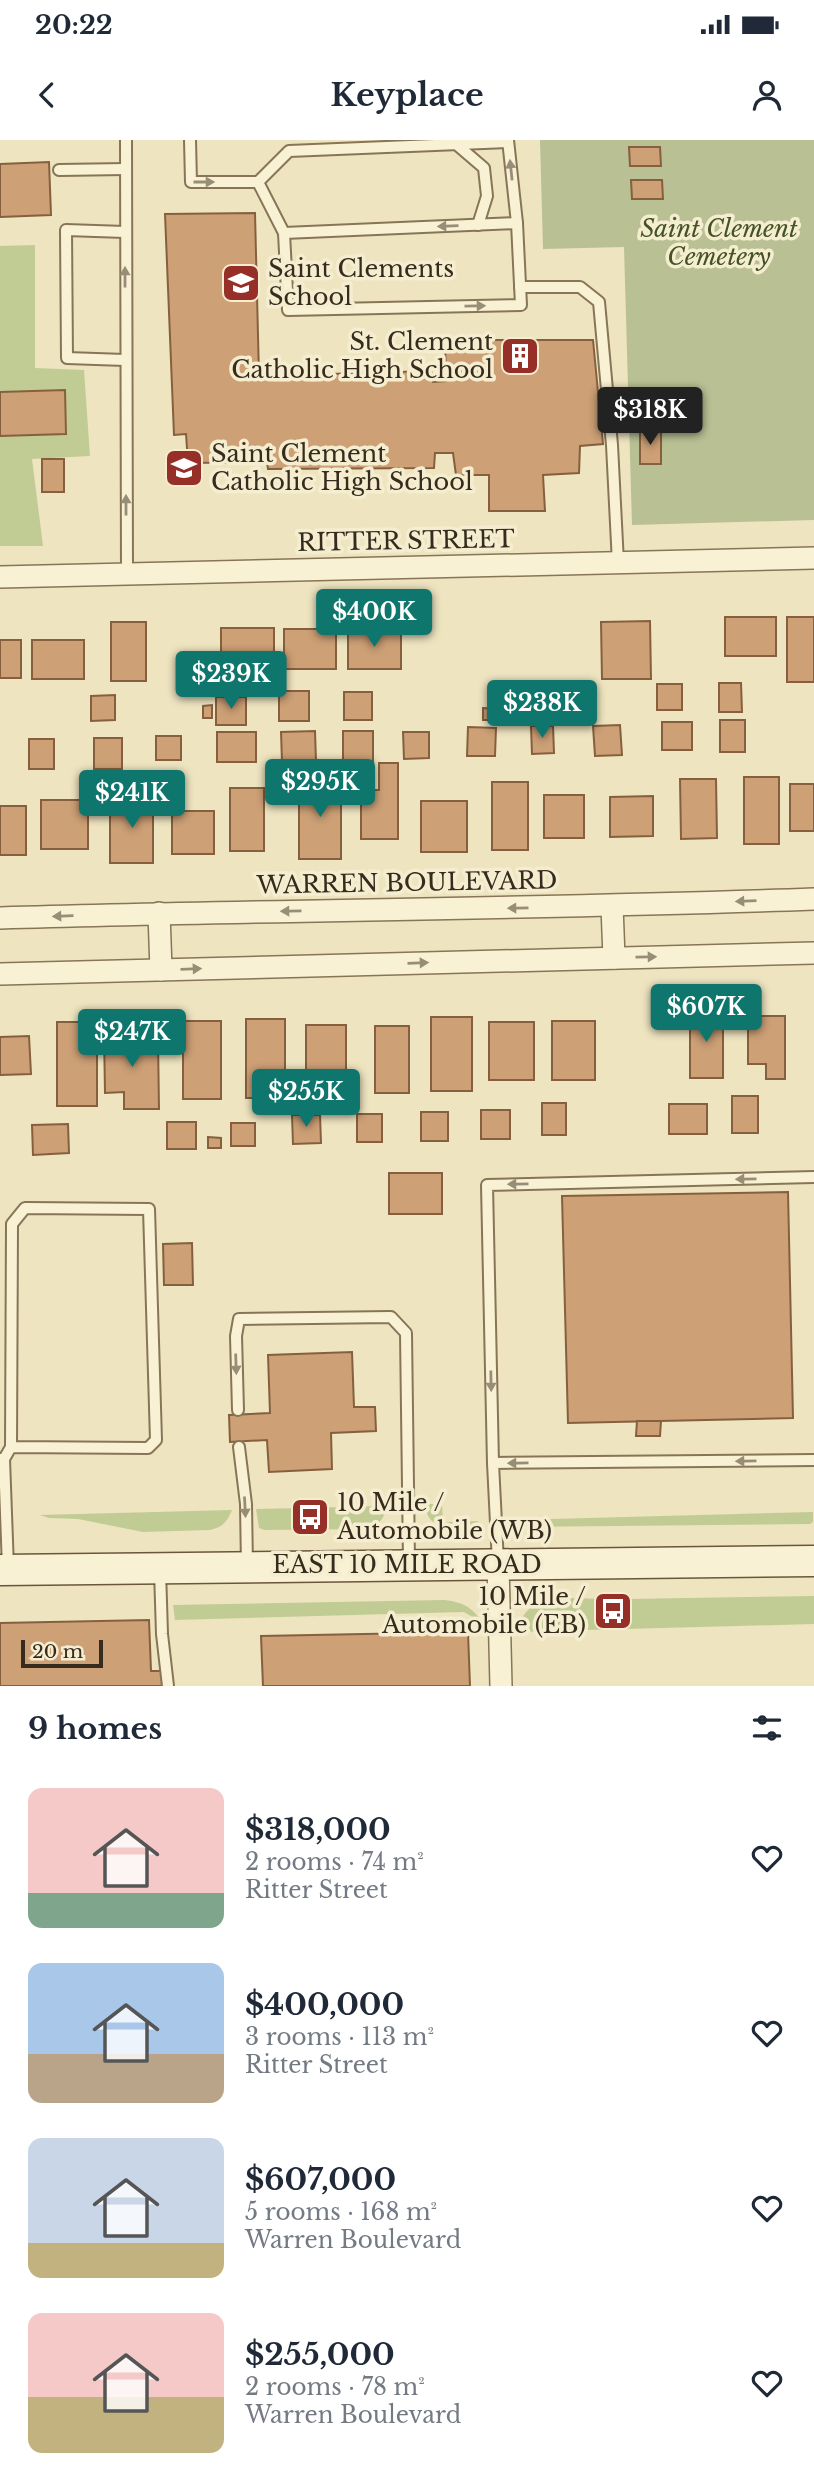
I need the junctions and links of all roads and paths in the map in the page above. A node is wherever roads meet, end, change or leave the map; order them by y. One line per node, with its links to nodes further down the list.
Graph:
1 (126, 140): 5 (lane)
2 (190, 140): 7 (lane, one-way to 7)
3 (508, 141): 4 (lane); 8 (lane, one-way to 3)
4 (456, 144): 7 (lane); 9 (lane)
5 (126, 169): 6 (lane); 10 (lane)
6 (59, 170)
7 (258, 182): 11 (lane)
8 (517, 223): 9 (lane); 12 (lane)
9 (478, 225): 11 (lane, one-way to 11)
10 (125, 232): 13 (lane, one-way to 10); 13 (lane)
11 (284, 233): 12 (lane, one-way to 12)
12 (520, 286): 15 (lane)
13 (125, 360): 16 (lane, one-way to 13)
14 (814, 558): 15 (street, RITTER STREET)
15 (618, 562): 16 (street, RITTER STREET)
16 (127, 573): 17 (street, RITTER STREET)
17 (0, 576)
18 (814, 899): 19 (street, WARREN BOULEVARD, one-way to 19)
19 (612, 906): 20 (street, WARREN BOULEVARD, one-way to 20); 23 (street)
20 (159, 913): 21 (street, WARREN BOULEVARD, one-way to 21); 24 (street)
21 (0, 918)
22 (814, 953): 23 (street, one-way to 22)
23 (614, 958): 24 (street, one-way to 23)
24 (161, 970): 25 (street)
25 (0, 974)
26 (814, 1177): 32 (lane, one-way to 32)
27 (238, 1410): 34 (lane, one-way to 27)
28 (11, 1447): 28 (lane); 30 (lane)
29 (239, 1447): 37 (lane, one-way to 37)
30 (2, 1459): 38 (lane)
31 (814, 1460): 32 (lane, one-way to 32)
32 (493, 1463): 35 (lane)
33 (814, 1561): 35 (main road, EAST 10 MILE ROAD)
34 (410, 1565): 35 (main road, EAST 10 MILE ROAD); 37 (main road, EAST 10 MILE ROAD)
35 (498, 1565): 40 (street)
36 (160, 1567): 37 (main road, EAST 10 MILE ROAD); 38 (main road, EAST 10 MILE ROAD); 39 (lane)
37 (247, 1567)
38 (4, 1570)
39 (168, 1686)
40 (502, 1686)

